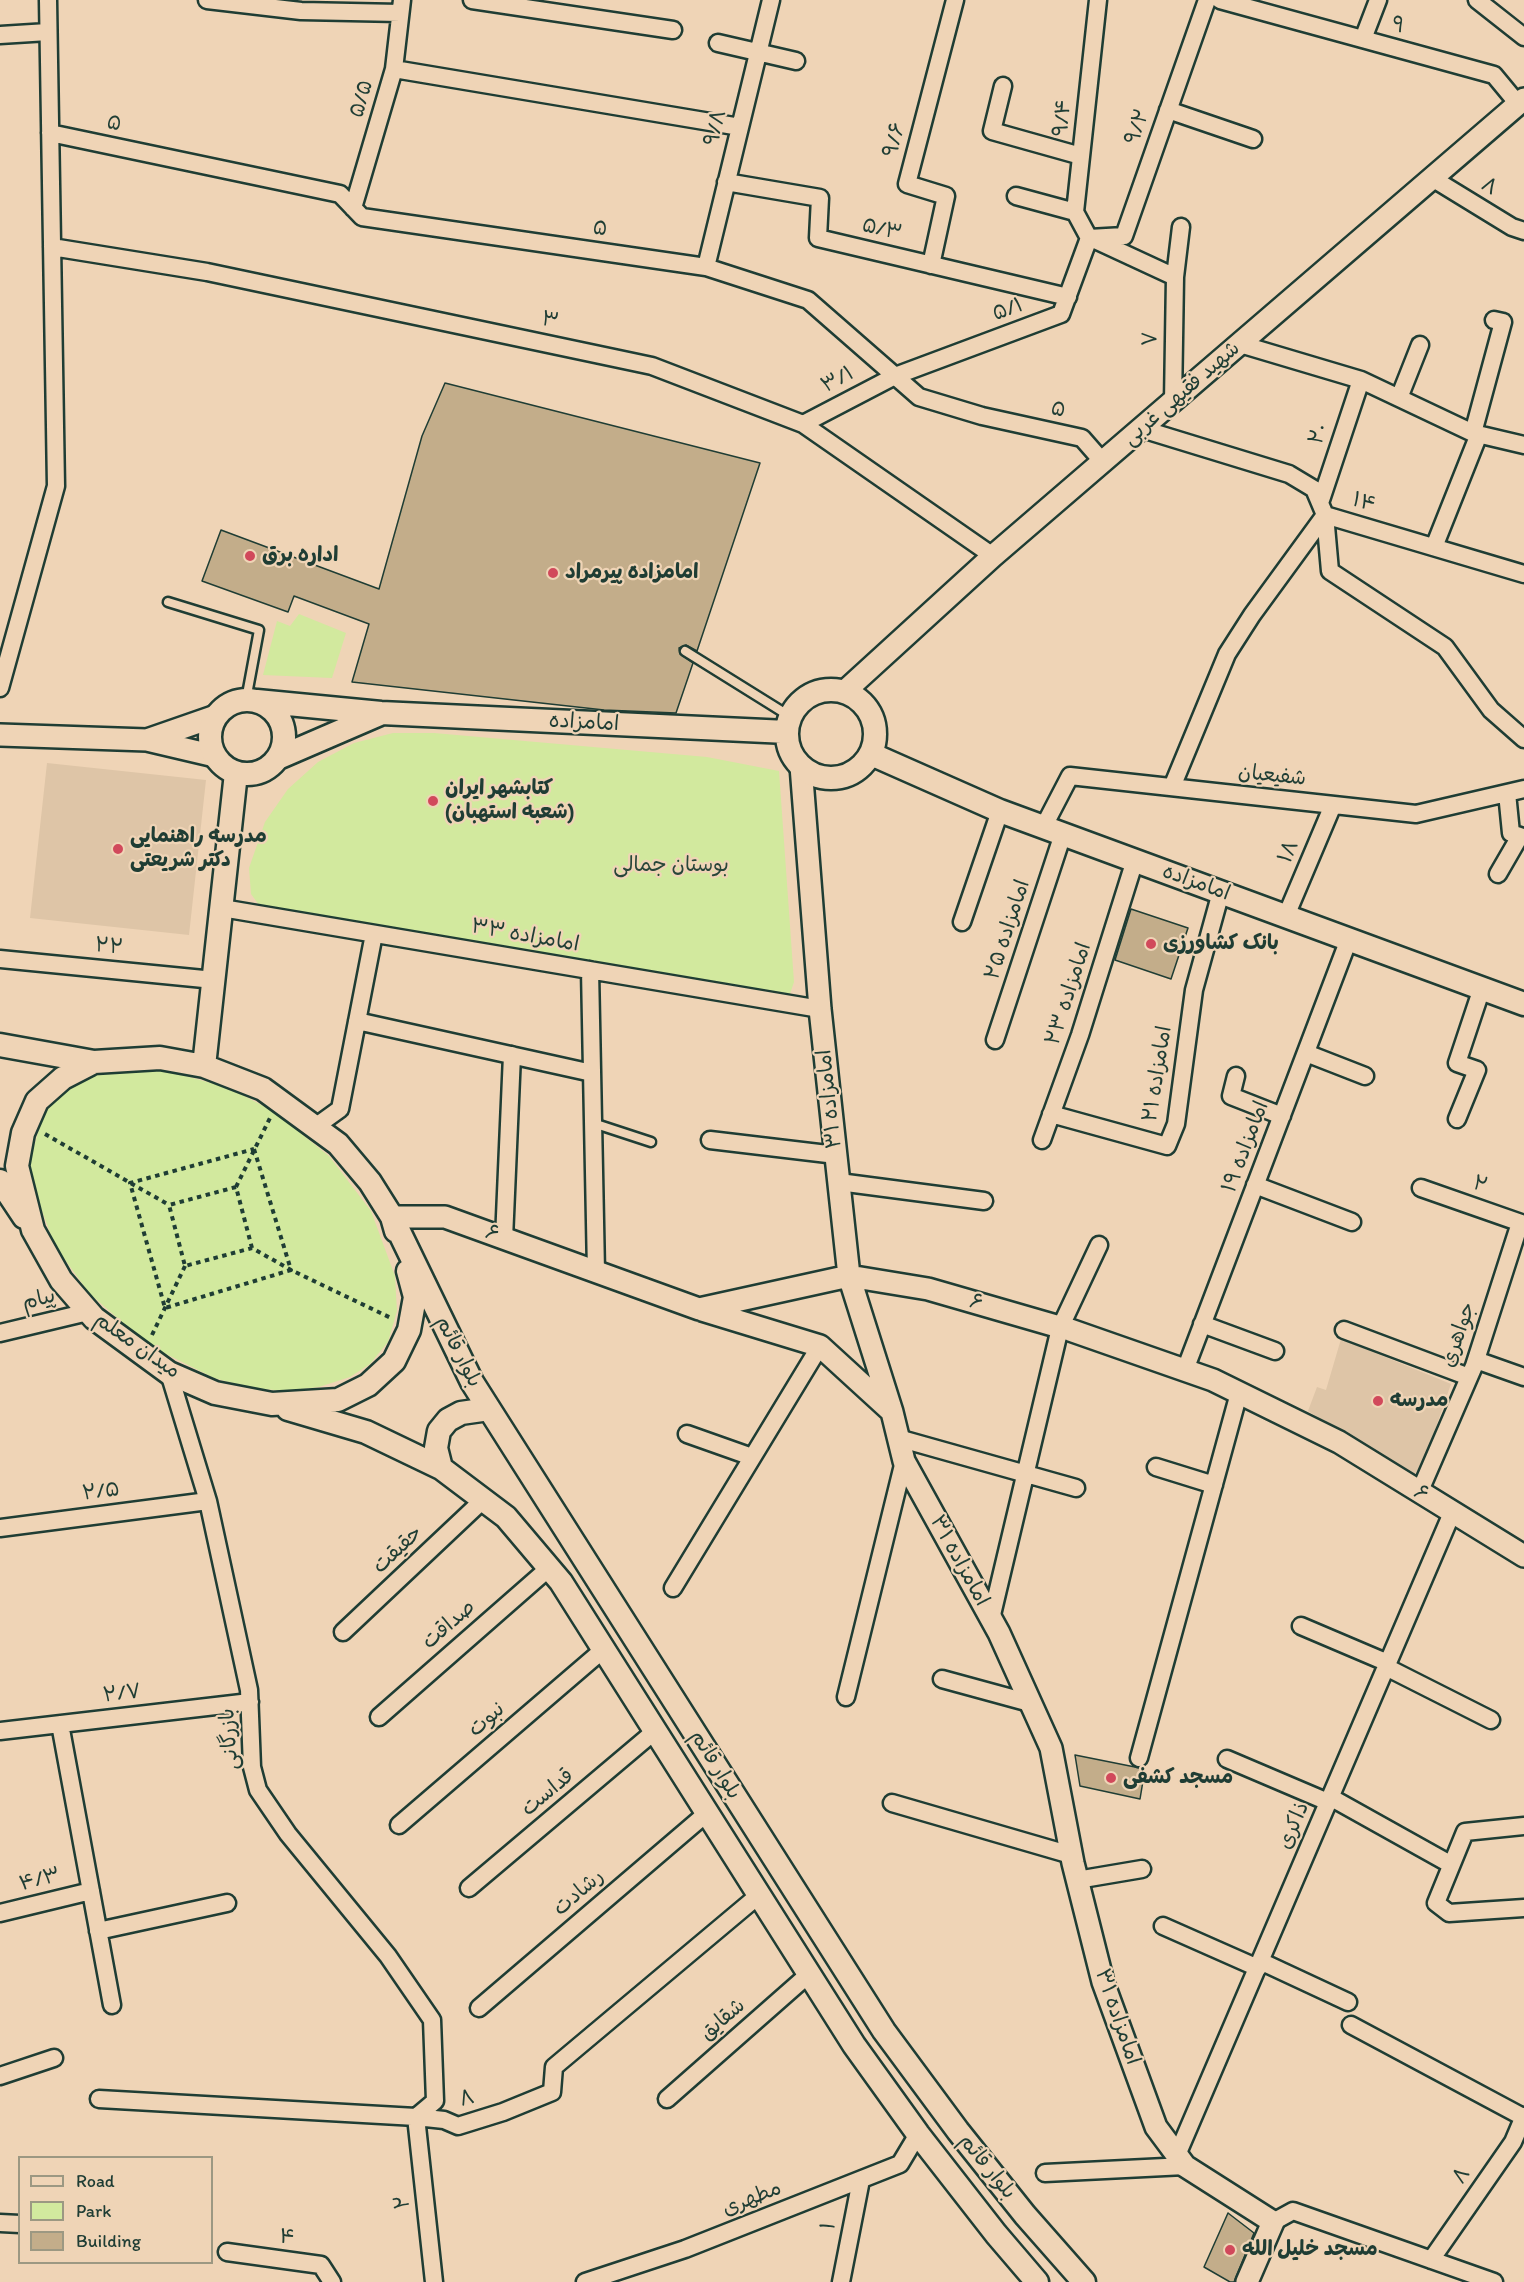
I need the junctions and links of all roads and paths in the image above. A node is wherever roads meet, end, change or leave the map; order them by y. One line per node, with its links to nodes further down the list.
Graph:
1 (48, 0): 13 (street)
2 (207, 0): 11 (street)
3 (472, 0): 12 (street)
4 (771, 0): 18 (street, ۹/۸)
5 (956, 0): 37 (street, ۹/۶)
6 (1098, 0): 27 (street, ۹/۴)
7 (1206, 0): 23 (street, ۹/۲)
8 (1220, 0): 16 (street, ۹)
9 (1378, 0): 16 (street)
10 (1477, 0): 15 (street)
11 (401, 7): 20 (street, ۵/۵)
12 (673, 30)
13 (48, 32): 14 (street); 25 (street)
14 (0, 35)
15 (1524, 37)
16 (1363, 39): 22 (street, ۹)
17 (718, 43): 18 (street)
18 (758, 52): 19 (street); 24 (street, ۹/۸)
19 (796, 61)
20 (394, 69): 24 (street); 31 (street, ۵/۵)
21 (1003, 86): 27 (street)
22 (1521, 101): 28 (street, شهید فقیهی غربی)
23 (1168, 110): 26 (street); 35 (street, ۹/۲)
24 (740, 127): 29 (street, ۹/۸)
25 (50, 133): 31 (street, ۵); 36 (street)
26 (1253, 139)
27 (1081, 156): 32 (street, ۹/۴)
28 (1432, 178): 34 (street, ۸); 42 (street, شهید فقیهی غربی)
29 (726, 182): 37 (street, ۵/۳); 38 (street, ۹/۸)
30 (1016, 196): 32 (street)
31 (353, 208): 38 (street, ۵)
32 (1075, 212): 35 (street)
33 (1181, 227): 39 (street, ۷)
34 (1524, 231)
35 (1089, 238): 39 (street); 40 (street, ۵/۱)
36 (52, 247): 48 (street, ۳); 59 (street)
37 (931, 265): 40 (street, ۵/۳)
38 (705, 267): 44 (street, ۵)
39 (1175, 277): 47 (street, ۷)
40 (1068, 297): 44 (street, ۵/۱)
41 (1494, 320): 50 (street)
42 (1240, 344): 45 (street); 47 (street, شهید فقیهی غربی)
43 (1420, 345): 46 (street)
44 (895, 376): 48 (street, ۳/۱); 52 (street, ۵)
45 (1361, 380): 46 (street); 53 (street, ۲۰)
46 (1399, 398): 50 (street)
47 (1173, 402): 49 (street, شهید فقیهی غربی)
48 (802, 424): 55 (street, ۳)
49 (1142, 429): 52 (street, شهید فقیهی غربی); 53 (street, ۱۴)
50 (1476, 434): 51 (street); 54 (street)
51 (1524, 445)
52 (1103, 462): 55 (street, شهید فقیهی غربی)
53 (1323, 509): 54 (street, ۱۴); 66 (street); 73 (street)
54 (1434, 547): 56 (street, ۱۴)
55 (993, 556): 60 (street, شهید فقیهی غربی)
56 (1524, 573)
57 (168, 602): 61 (lane)
58 (685, 651): 64 (lane)
59 (0, 688)
60 (844, 692): 64 (main road); 68 (main road)
61 (252, 700): 62 (main road, امامزاده); 63 (main road); 70 (main road)
62 (381, 713): 64 (main road, امامزاده); 70 (main road)
63 (216, 716): 67 (street); 69 (main road)
64 (789, 725): 71 (main road)
65 (0, 735): 67 (street)
66 (1524, 739)
67 (147, 740): 69 (street)
68 (871, 754): 71 (main road); 76 (main road, امامزاده)
69 (215, 756): 72 (main road)
70 (278, 758): 72 (main road)
71 (801, 766): 91 (street, امامزاده ۳۱)
72 (236, 773): 81 (main road)
73 (1172, 787): 75 (street, شفیعیان); 77 (street, شفیعیان)
74 (1516, 791): 75 (street, شفیعیان); 79 (street)
75 (1333, 805): 82 (street, ۱۸)
76 (1000, 811): 77 (main road, امامزاده); 83 (street)
77 (1053, 830): 78 (main road, امامزاده); 93 (street, امامزاده ۲۵)
78 (1135, 860): 80 (main road, امامزاده); 103 (street, امامزاده ۲۳)
79 (1498, 874)
80 (1221, 892): 82 (main road, امامزاده); 103 (street, امامزاده ۲۱)
81 (222, 908): 84 (street, امامزاده ۳۳); 88 (main road)
82 (1286, 916): 85 (main road, امامزاده)
83 (962, 922)
84 (374, 934): 87 (street, امامزاده ۳۳); 92 (street)
85 (1349, 939): 89 (main road, امامزاده); 95 (street, امامزاده ۱۹)
86 (0, 959): 88 (street, ۲۲)
87 (590, 970): 91 (street, امامزاده ۳۳); 99 (street)
88 (214, 980): 98 (main road)
89 (1482, 988): 90 (main road, امامزاده); 105 (street)
90 (1524, 1004)
91 (820, 1009): 113 (street, امامزاده ۳۱)
92 (357, 1021): 96 (street); 108 (street)
93 (995, 1040)
94 (0, 1045): 97 (main road)
95 (1306, 1053): 101 (street); 104 (street, امامزاده ۱۹)
96 (512, 1055): 99 (street); 126 (street)
97 (94, 1062): 98 (main road, میدان معلم); 107 (main road, میدان معلم)
98 (204, 1066): 102 (main road, میدان معلم)
99 (592, 1073): 106 (street)
100 (1236, 1076): 104 (street)
101 (1365, 1076)
102 (279, 1101): 108 (main road, میدان معلم); 112 (path)
103 (1051, 1114): 110 (street, امامزاده ۲۳)
104 (1282, 1116): 117 (street, امامزاده ۱۹)
105 (1457, 1119)
106 (593, 1123): 111 (lane); 131 (street)
107 (27, 1124): 116 (path); 125 (main road, میدان معلم)
108 (315, 1127): 122 (main road, میدان معلم)
109 (710, 1140): 113 (street)
110 (1042, 1140)
111 (651, 1143)
112 (254, 1149): 116 (path); 118 (path); 130 (path)
113 (836, 1155): 115 (street, امامزاده ۳۱)
114 (0, 1181): 125 (main road)
115 (839, 1182): 120 (street); 132 (street, امامزاده ۳۱)
116 (130, 1183): 121 (path); 133 (path)
117 (1256, 1185): 123 (street); 137 (street, امامزاده ۱۹)
118 (236, 1187): 121 (path); 128 (path)
119 (1421, 1188): 124 (street, ۲)
120 (984, 1201)
121 (169, 1206): 129 (path)
122 (392, 1217): 126 (street, ۶); 136 (main road, میدان معلم); 151 (main road, بلوار قائم)
123 (1352, 1222)
124 (1522, 1224): 144 (street, جواهری)
125 (33, 1230): 135 (main road, میدان معلم)
126 (504, 1239): 131 (street, ۶)
127 (1099, 1245): 138 (street)
128 (252, 1248): 129 (path); 130 (path)
129 (185, 1266): 133 (path)
130 (291, 1270): 133 (path); 136 (path)
131 (596, 1272): 134 (street, ۶)
132 (849, 1276): 134 (street, ۶); 138 (street, ۶); 152 (street, امامزاده ۳۱)
133 (165, 1308): 143 (path)
134 (699, 1309): 141 (street)
135 (88, 1312): 140 (street, پیام); 143 (main road, میدان معلم)
136 (410, 1323): 150 (main road, میدان معلم)
137 (1203, 1324): 142 (street); 145 (street, امامزاده ۱۹)
138 (1060, 1328): 145 (street, ۶); 159 (street)
139 (1344, 1330): 147 (street)
140 (0, 1333)
141 (820, 1346): 152 (street); 155 (street)
142 (1275, 1351)
143 (143, 1355): 146 (main road, میدان معلم)
144 (1476, 1360): 147 (street, جواهری); 148 (street)
145 (1185, 1370): 149 (street, ۶)
146 (169, 1373): 150 (main road, میدان معلم); 164 (street, بازرگانی)
147 (1469, 1377): 162 (street, جواهری)
148 (1524, 1377)
149 (1239, 1394): 160 (street); 162 (street, ۶)
150 (272, 1404): 158 (main road, بلوار قائم)
151 (489, 1409): 158 (main road); 230 (main road, بلوار قائم)
152 (892, 1412): 154 (street, امامزاده ۳۱)
153 (687, 1434): 155 (street)
154 (898, 1438): 156 (street, امامزاده ۳۱); 159 (street)
155 (752, 1458): 169 (street)
156 (904, 1461): 170 (street, امامزاده ۳۱); 176 (street)
157 (1156, 1467): 160 (street)
158 (441, 1468): 163 (main road, بلوار قائم)
159 (1026, 1473): 161 (street); 170 (street)
160 (1214, 1485): 184 (street)
161 (1076, 1488)
162 (1419, 1493): 165 (street, ۶)
163 (483, 1500): 168 (main road, بلوار قائم); 172 (street, حقیقت)
164 (208, 1501): 166 (street, ۲/۵); 177 (street, بازرگانی)
165 (1452, 1513): 167 (street, ۶); 174 (street, ذاکری)
166 (0, 1528)
167 (1524, 1556)
168 (549, 1568): 173 (main road, بلوار قائم); 179 (street, صداقت)
169 (673, 1588)
170 (991, 1619): 178 (street, امامزاده ۳۱)
171 (1301, 1626): 174 (street)
172 (343, 1632)
173 (604, 1649): 183 (main road, بلوار قائم); 189 (street, نبوت)
174 (1387, 1665): 180 (street); 186 (street, ذاکری)
175 (942, 1679): 178 (street)
176 (846, 1697)
177 (250, 1702): 181 (street, ۲/۷); 214 (street, بازرگانی)
178 (1030, 1702): 191 (street, امامزاده ۳۱)
179 (379, 1717)
180 (1491, 1720)
181 (60, 1724): 182 (street, ۲/۷); 196 (street)
182 (0, 1731)
183 (655, 1731): 188 (main road, بلوار قائم); 195 (street, قداست)
184 (1139, 1758)
185 (1227, 1759): 186 (street)
186 (1329, 1800): 192 (street); 203 (street, ذاکری)
187 (892, 1803): 191 (street)
188 (707, 1813): 197 (main road, بلوار قائم); 207 (street, رشادت)
189 (399, 1825)
190 (1524, 1826): 192 (street)
191 (1071, 1855): 194 (street, امامزاده ۳۱)
192 (1452, 1860): 199 (street)
193 (1142, 1869): 194 (street)
194 (1077, 1880): 216 (street, امامزاده ۳۱)
195 (469, 1888)
196 (91, 1891): 200 (street, ۴/۳); 202 (street)
197 (759, 1894): 204 (main road, بلوار قائم); 214 (street, ۸)
198 (227, 1903): 202 (street)
199 (1524, 1908)
200 (0, 1913)
201 (1162, 1926): 203 (street)
202 (98, 1931): 206 (street)
203 (1259, 1965): 205 (street); 216 (street, ذاکری)
204 (809, 1974): 212 (street, شقایق); 215 (main road, بلوار قائم)
205 (1348, 2002)
206 (112, 2005)
207 (479, 2008)
208 (1351, 2025): 213 (street)
209 (54, 2058): 210 (street)
210 (0, 2076)
211 (99, 2099): 214 (street, ۸)
212 (667, 2099)
213 (1524, 2116): 223 (street, ۸)
214 (417, 2117): 227 (street, ۲)
215 (918, 2134): 218 (street, مطهری); 225 (main road, بلوار قائم)
216 (1181, 2161): 217 (street); 219 (street, امامزاده ۳۱)
217 (1045, 2173)
218 (861, 2180): 224 (street, مطهری); 229 (street, ۱)
219 (1273, 2222): 223 (street); 231 (street)
220 (0, 2223): 221 (street)
221 (18, 2224)
222 (227, 2252): 226 (street, ۴)
223 (1431, 2260): 232 (street)
224 (628, 2275): 228 (street, مطهری)
225 (1029, 2278)
226 (332, 2282)
227 (434, 2282)
228 (585, 2282)
229 (841, 2282)
230 (1084, 2282)
231 (1247, 2282)
232 (1494, 2282)

